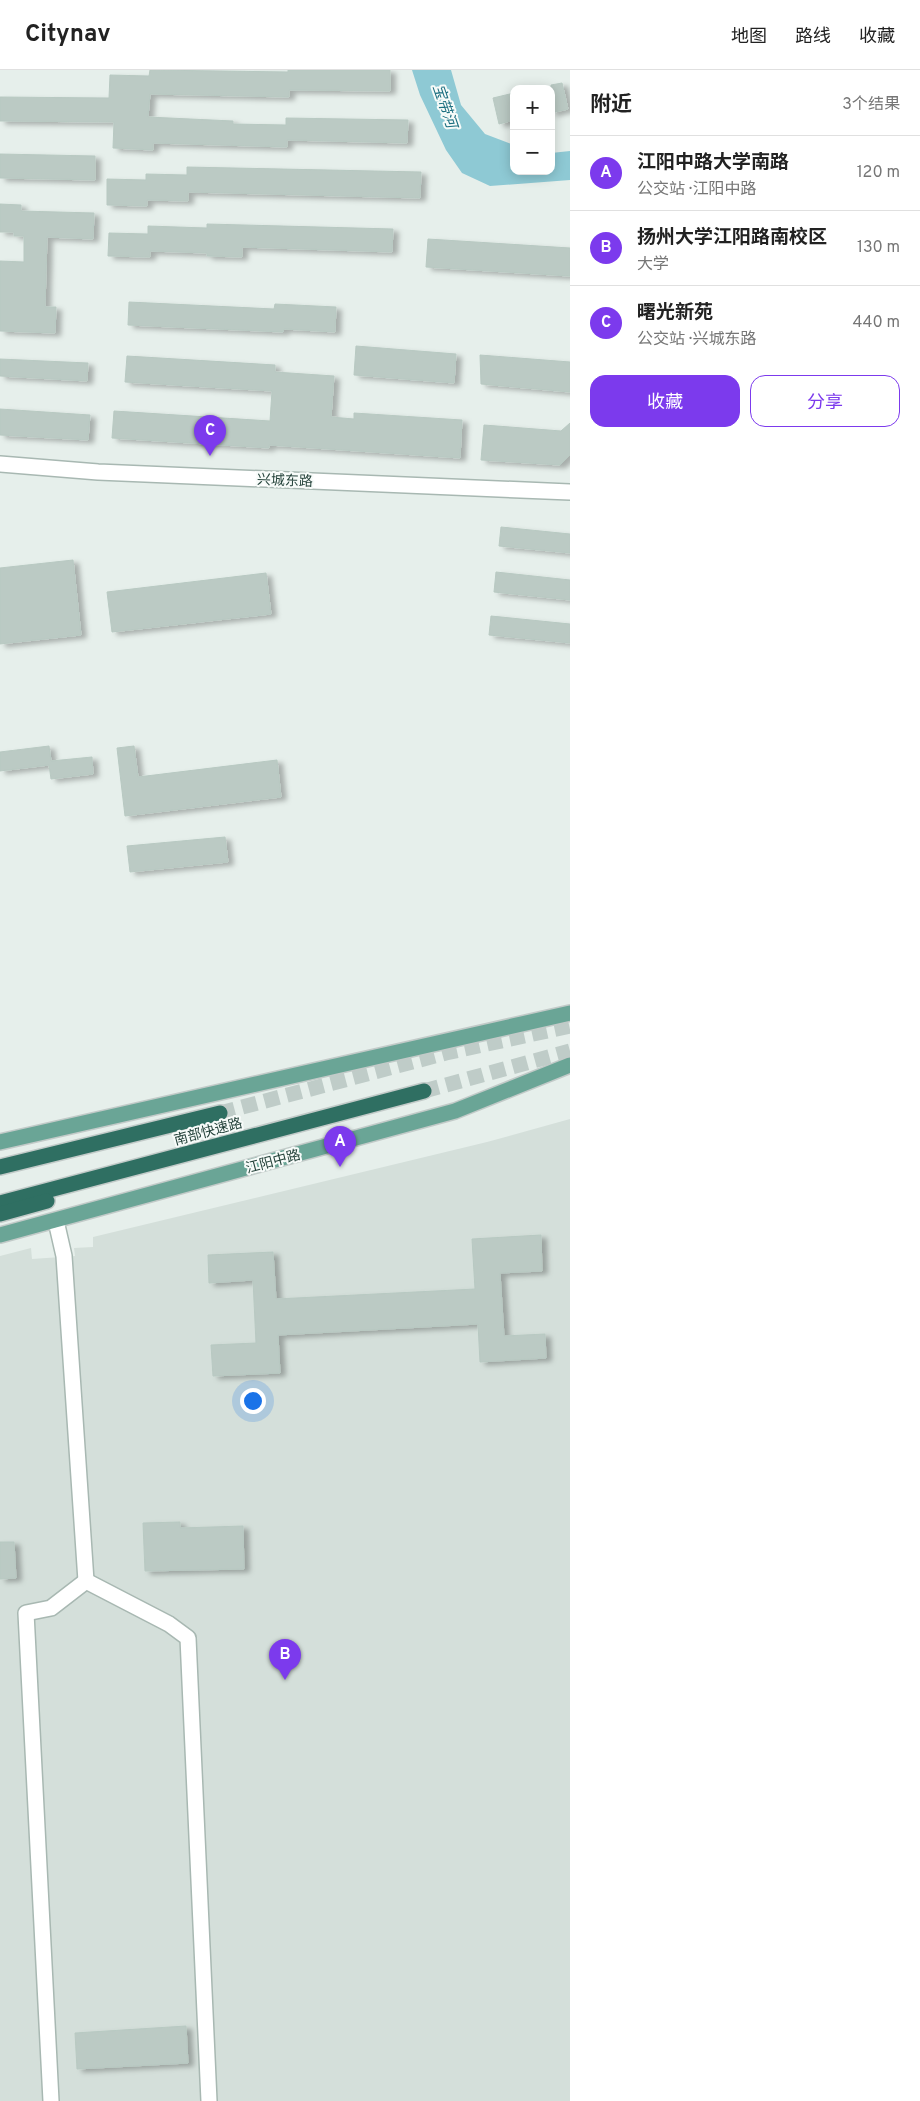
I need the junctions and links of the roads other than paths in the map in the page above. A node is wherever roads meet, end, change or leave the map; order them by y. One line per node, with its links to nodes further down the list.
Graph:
1 (0, 464): 2 (street, 兴城东路)
2 (570, 492)
3 (570, 1013): 7 (main road)
4 (570, 1065): 12 (main road, 江阳中路)
5 (424, 1091): 8 (highway, 南部快速路)
6 (220, 1113): 9 (highway, 南部快速路)
7 (0, 1142)
8 (198, 1150): 10 (highway, 南部快速路); 11 (highway)
9 (0, 1167)
10 (0, 1203)
11 (0, 1214)
12 (56, 1221): 13 (main road, 江阳中路); 14 (street)
13 (0, 1235)
14 (86, 1581): 15 (street); 16 (street)
15 (51, 2101)
16 (209, 2101)

